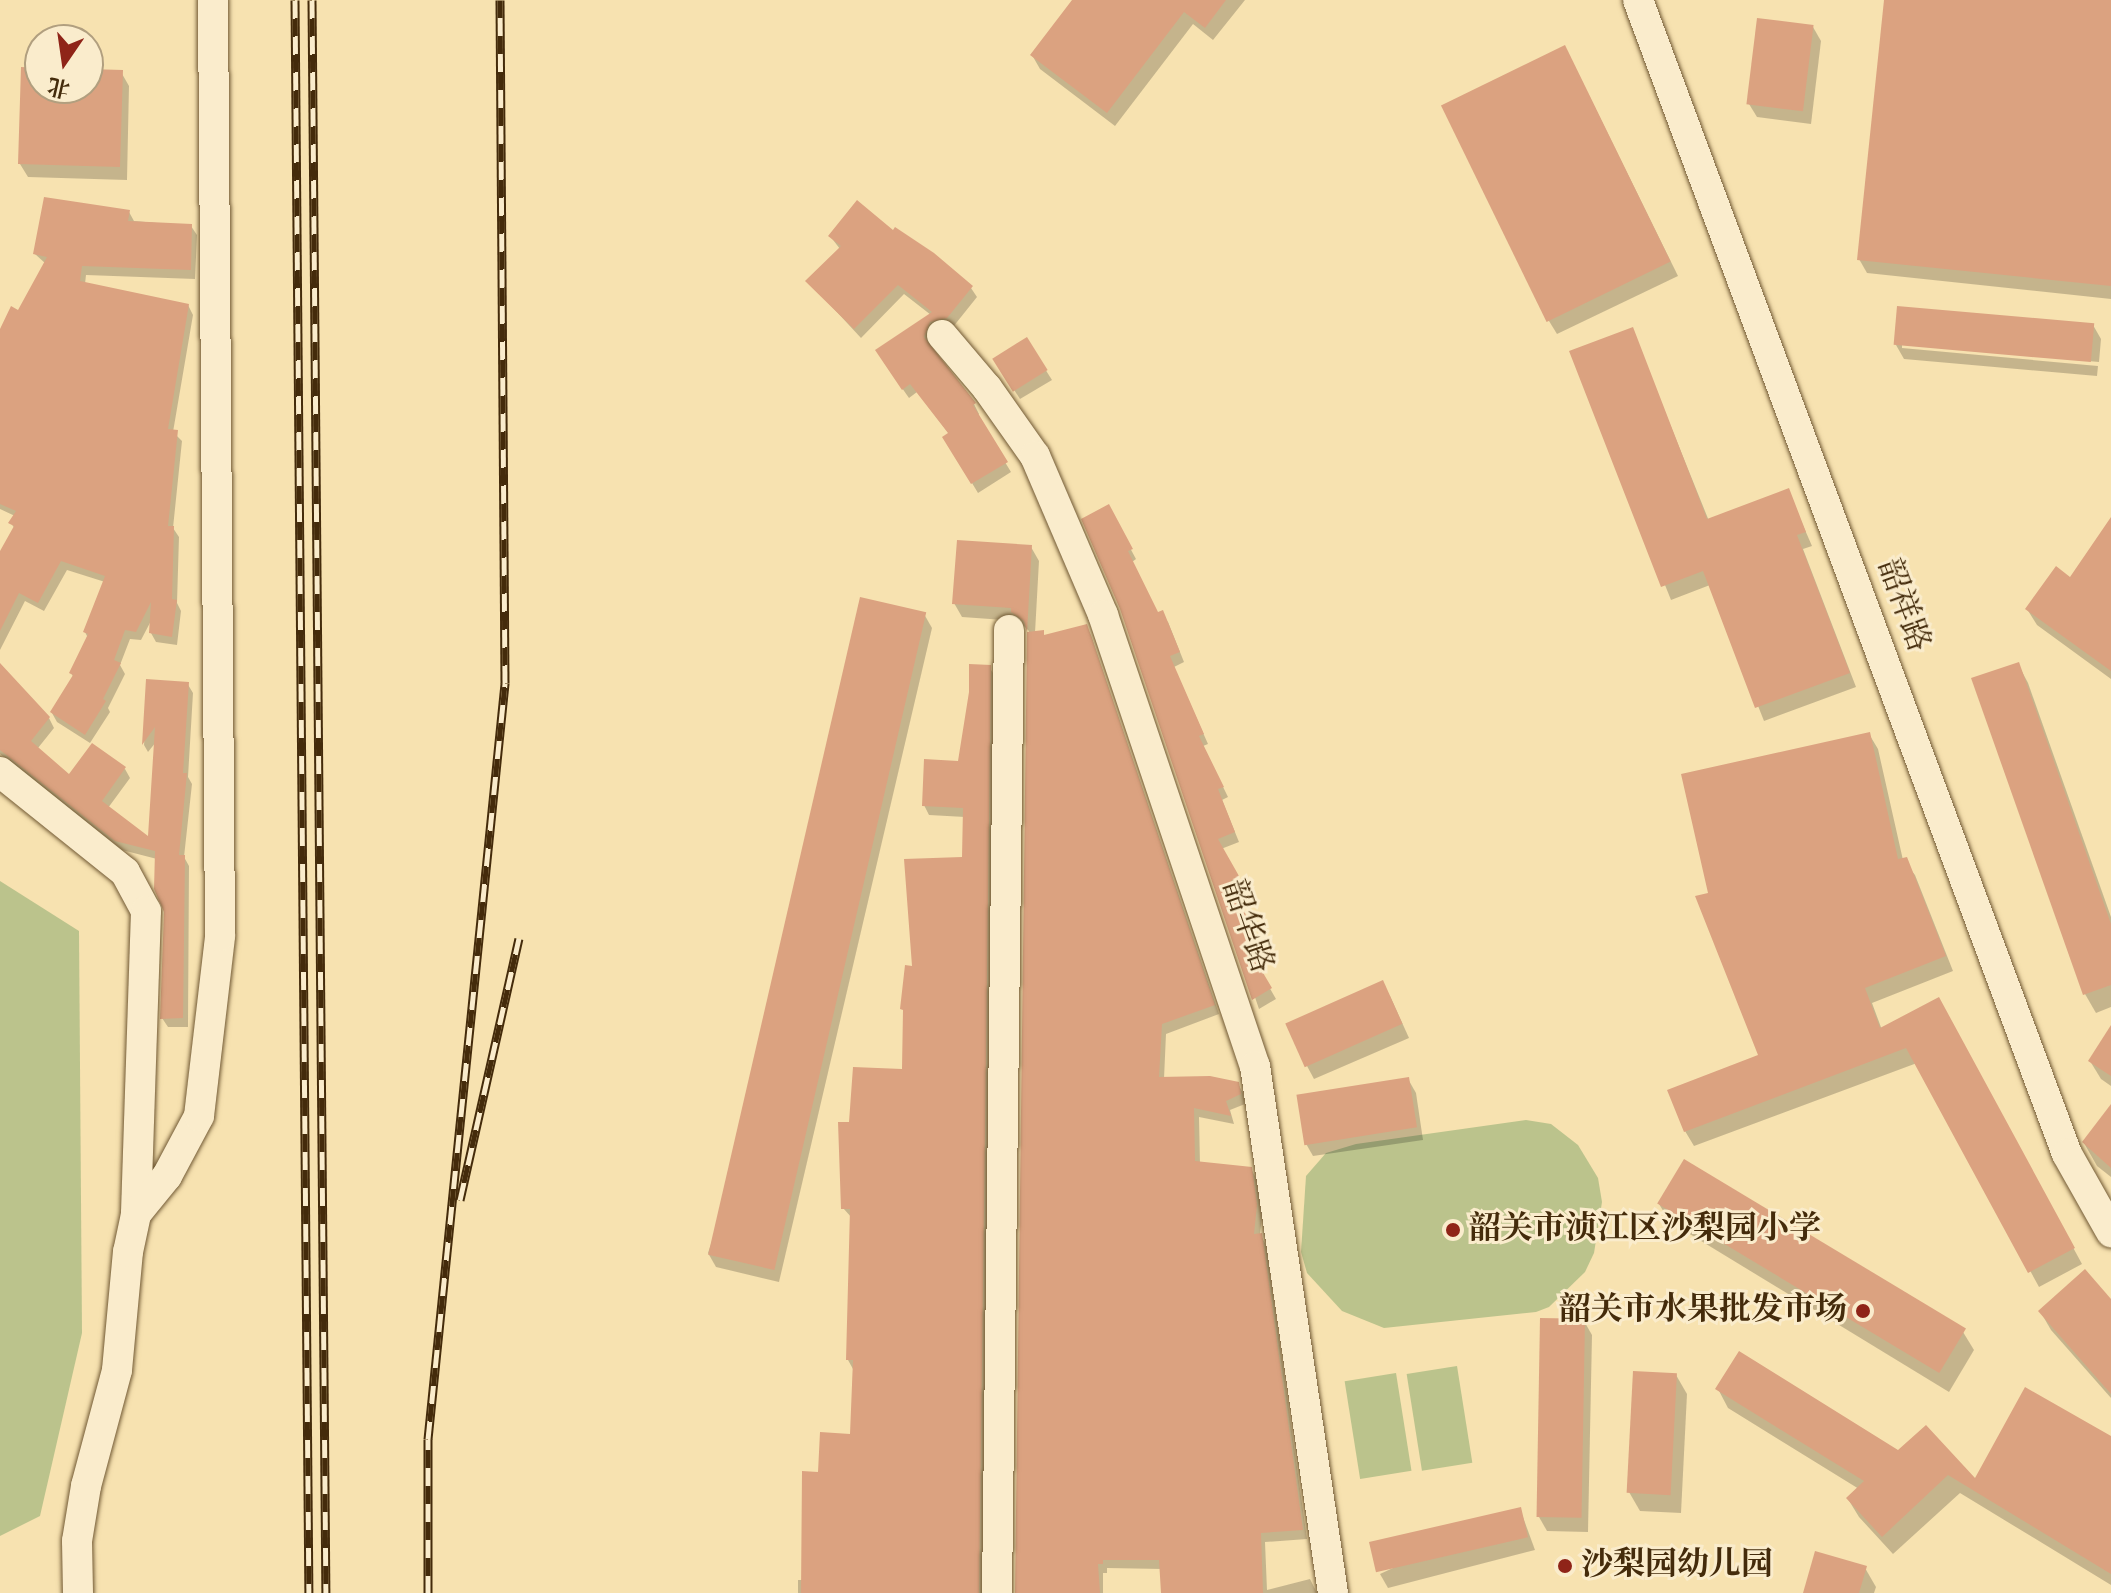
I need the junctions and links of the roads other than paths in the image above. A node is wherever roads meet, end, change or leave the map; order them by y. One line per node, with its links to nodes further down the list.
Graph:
1 (213, 0): 6 (street)
2 (1638, 0): 7 (street, 韶祥路)
3 (942, 335): 10 (street, 韶华路)
4 (1009, 630): 9 (street)
5 (0, 772): 6 (street)
6 (136, 1214): 8 (street)
7 (2111, 1232)
8 (78, 1593)
9 (997, 1593)
10 (1333, 1593)

